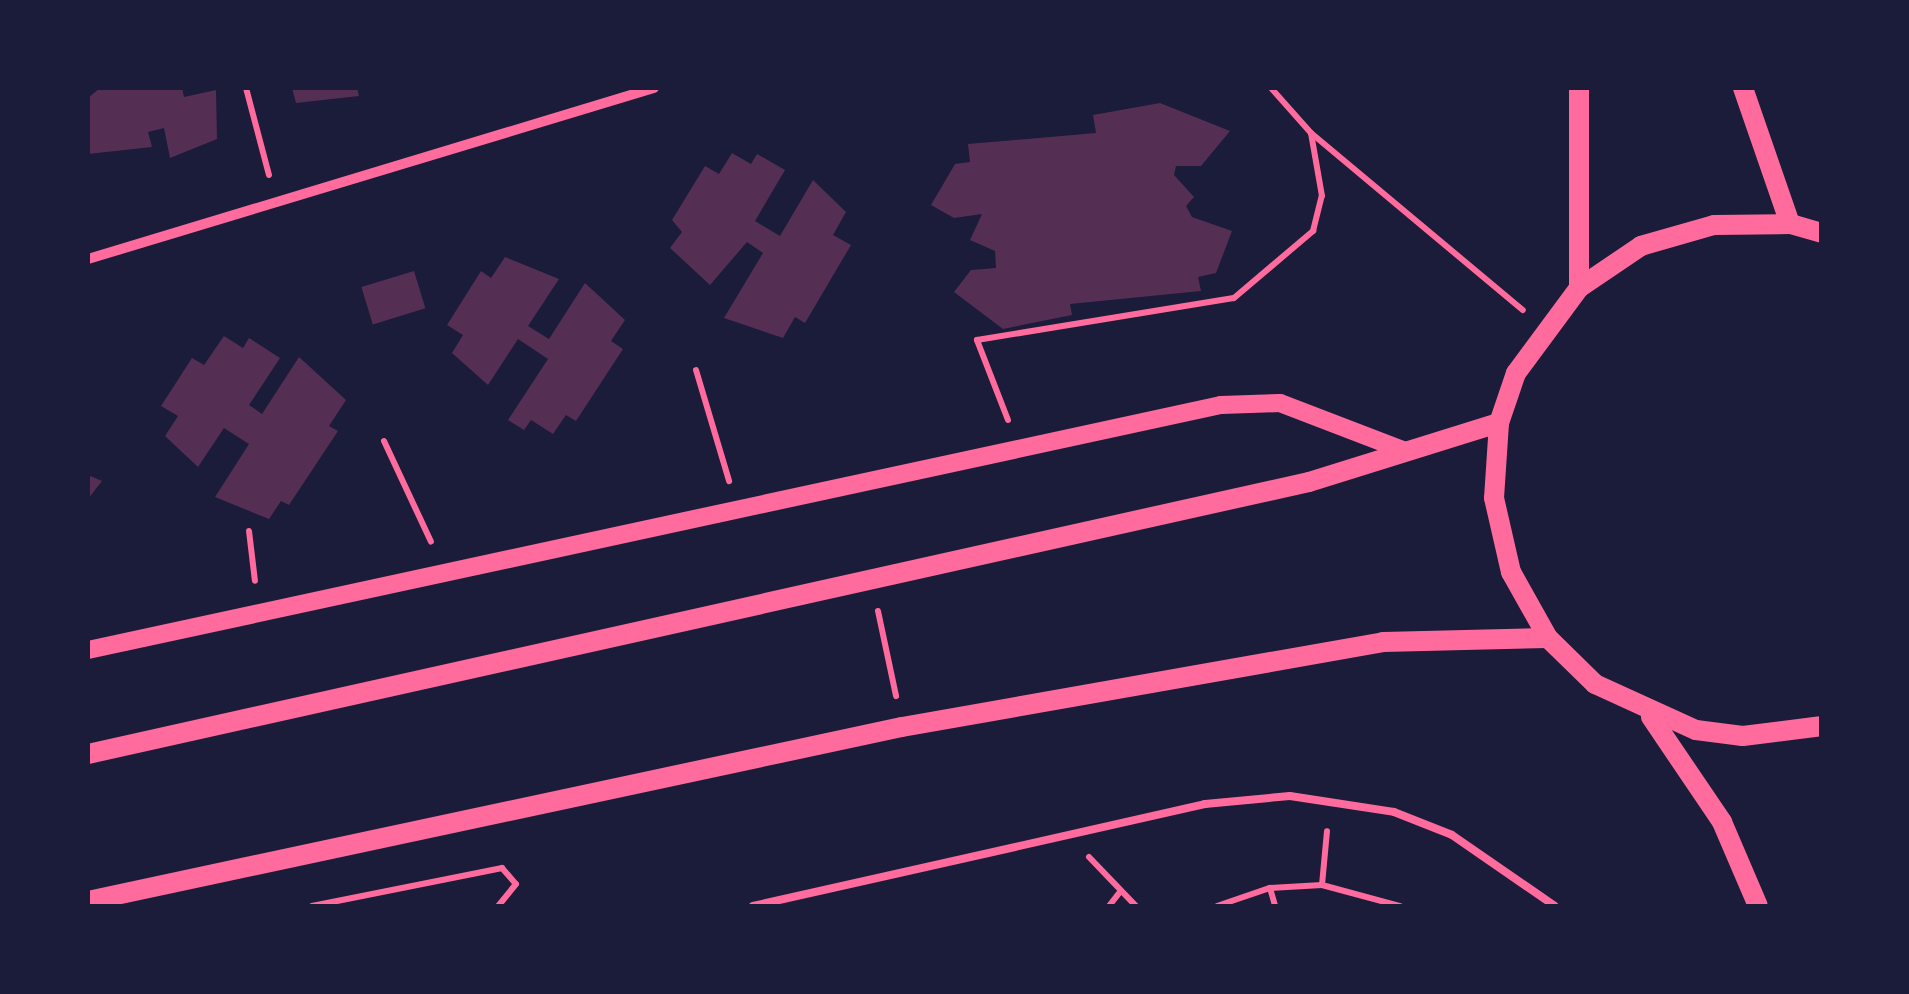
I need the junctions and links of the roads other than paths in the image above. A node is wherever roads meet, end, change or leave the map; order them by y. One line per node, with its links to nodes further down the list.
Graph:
1 (654, 88): 6 (street)
2 (1579, 88): 7 (main road)
3 (1743, 88): 4 (main road)
4 (1790, 224): 5 (main road); 7 (main road)
5 (1822, 233)
6 (88, 259)
7 (1578, 288): 8 (main road)
8 (1499, 423): 9 (main road); 10 (main road)
9 (1405, 451): 11 (street); 14 (main road)
10 (1548, 638): 12 (main road); 15 (main road)
11 (88, 650)
12 (1652, 716): 13 (main road); 19 (main road)
13 (1822, 726)
14 (88, 754)
15 (125, 900): 16 (main road)
16 (88, 901)
17 (753, 906): 18 (lane)
18 (1555, 906)
19 (1758, 906)

